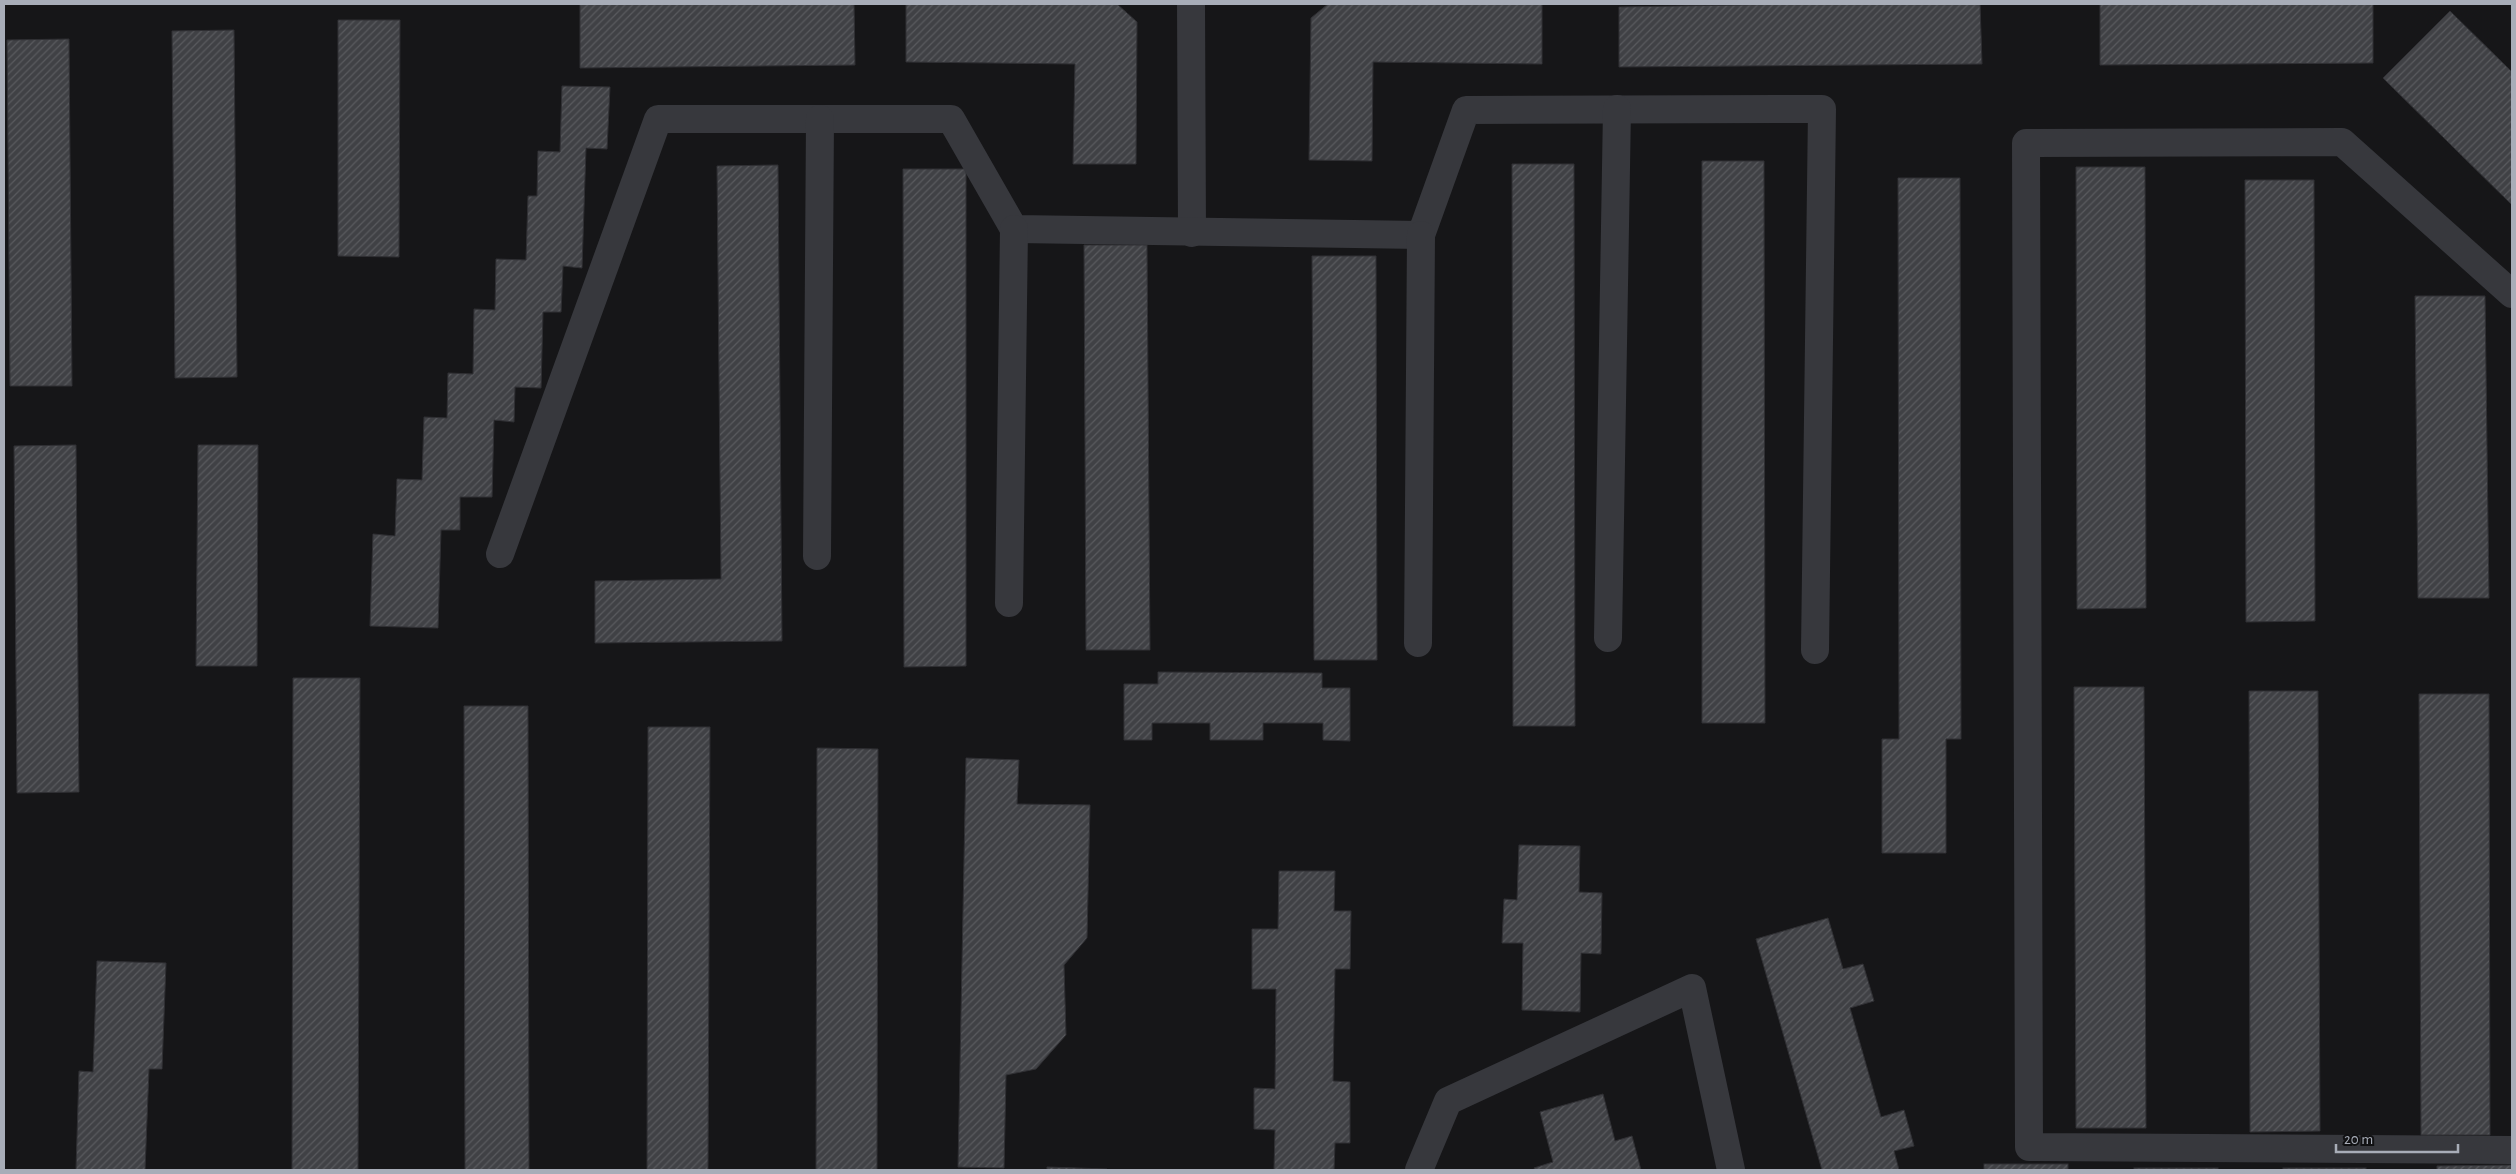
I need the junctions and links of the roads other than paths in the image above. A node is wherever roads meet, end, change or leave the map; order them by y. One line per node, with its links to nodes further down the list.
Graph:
1 (1191, 4): 5 (street)
2 (1617, 109): 6 (street); 11 (street); 13 (street)
3 (820, 119): 4 (street); 8 (street); 9 (street)
4 (1014, 229): 5 (street); 10 (street)
5 (1192, 233): 6 (street)
6 (1420, 234): 12 (street)
7 (2512, 294): 14 (street)
8 (500, 554)
9 (816, 556)
10 (1009, 603)
11 (1608, 638)
12 (1418, 643)
13 (1815, 650)
14 (2512, 1150)
15 (1419, 1170): 16 (street)
16 (1731, 1170)

